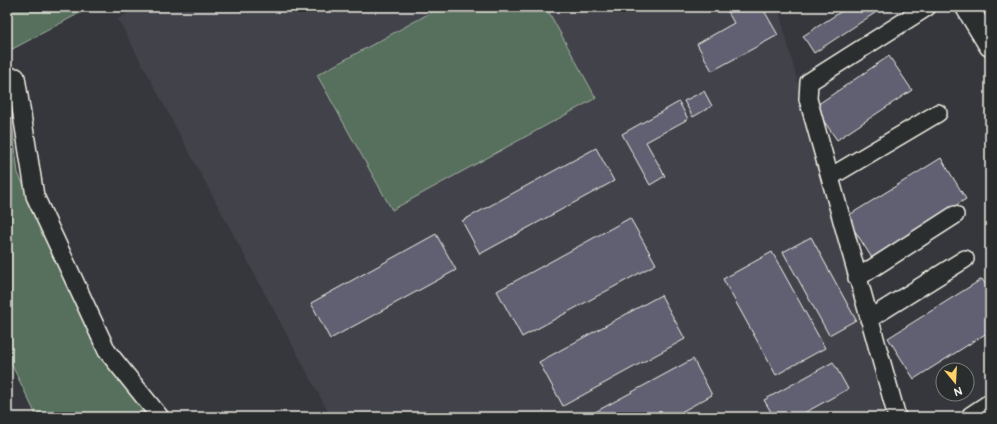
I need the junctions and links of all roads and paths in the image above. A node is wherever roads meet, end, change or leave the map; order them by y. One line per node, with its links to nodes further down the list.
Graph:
1 (927, 7): 8 (street)
2 (967, 7): 5 (highway)
3 (977, 7): 4 (highway)
4 (990, 36)
5 (990, 45)
6 (12, 77): 14 (street)
7 (938, 113): 8 (street)
8 (830, 177): 11 (street)
9 (955, 215): 11 (street)
10 (966, 259): 12 (street)
11 (858, 278): 12 (street)
12 (869, 319): 15 (street)
13 (990, 405): 16 (main road)
14 (160, 417)
15 (897, 417)
16 (972, 417)

